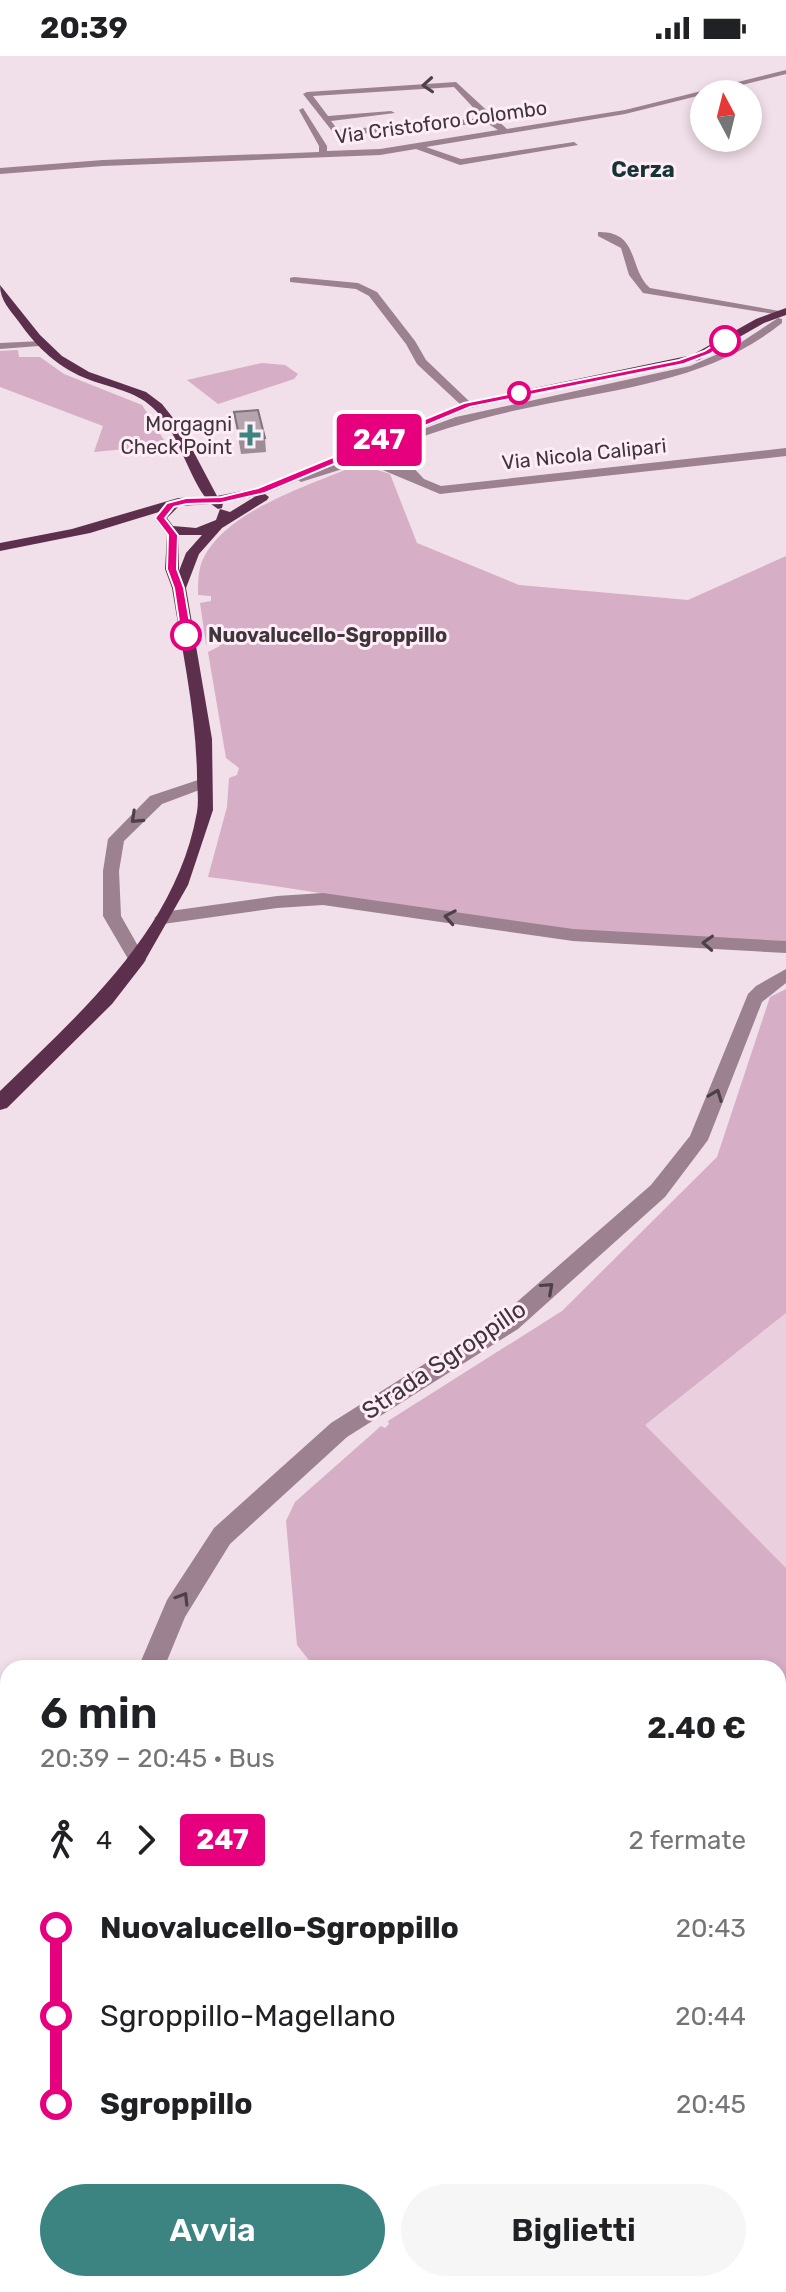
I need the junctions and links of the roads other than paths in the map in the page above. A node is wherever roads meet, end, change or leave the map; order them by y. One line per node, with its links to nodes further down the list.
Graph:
1 (786, 72): 10 (street, Via Cristoforo Colombo)
2 (299, 83): 3 (street)
3 (307, 94): 4 (street, one-way to 3); 8 (street)
4 (467, 94): 5 (street); 9 (street)
5 (451, 96)
6 (303, 110): 13 (street)
7 (391, 113): 8 (street)
8 (325, 119): 9 (street)
9 (489, 120): 10 (street)
10 (507, 133): 12 (street, Via Cristoforo Colombo)
11 (574, 145): 12 (street)
12 (416, 147): 13 (street, Via Cristoforo Colombo)
13 (323, 155): 14 (street, Via Cristoforo Colombo)
14 (0, 171)
15 (601, 234): 18 (street)
16 (294, 280): 21 (street)
17 (0, 288): 19 (main road)
18 (780, 316): 21 (main road); 22 (street)
19 (39, 343): 20 (street); 25 (main road)
20 (0, 346)
21 (467, 405): 22 (main road)
22 (385, 442): 23 (main road); 29 (street)
23 (352, 452): 26 (main road); 27 (street)
24 (786, 452): 29 (street, Via Nicola Calipari)
25 (188, 462): 30 (main road); 33 (main road)
26 (317, 467): 28 (main road); 31 (main road)
27 (393, 468): 28 (street); 29 (street, Via Nicola Calipari)
28 (301, 478): 34 (main road)
29 (418, 478)
30 (201, 484): 31 (main road); 32 (main road)
31 (261, 491): 32 (main road)
32 (212, 502): 33 (main road); 34 (main road)
33 (172, 505): 35 (main road); 36 (main road)
34 (220, 524): 35 (main road); 38 (main road)
35 (166, 527): 36 (main road); 38 (main road)
36 (77, 531): 37 (main road)
37 (0, 547)
38 (179, 588): 39 (main road)
39 (204, 783): 40 (main road); 42 (street, one-way to 42)
40 (163, 918): 41 (street, one-way to 40); 42 (main road)
41 (786, 947)
42 (137, 960): 44 (main road)
43 (786, 975): 45 (street, Strada Sgroppillo, one-way to 43)
44 (0, 1103)
45 (154, 1660)

